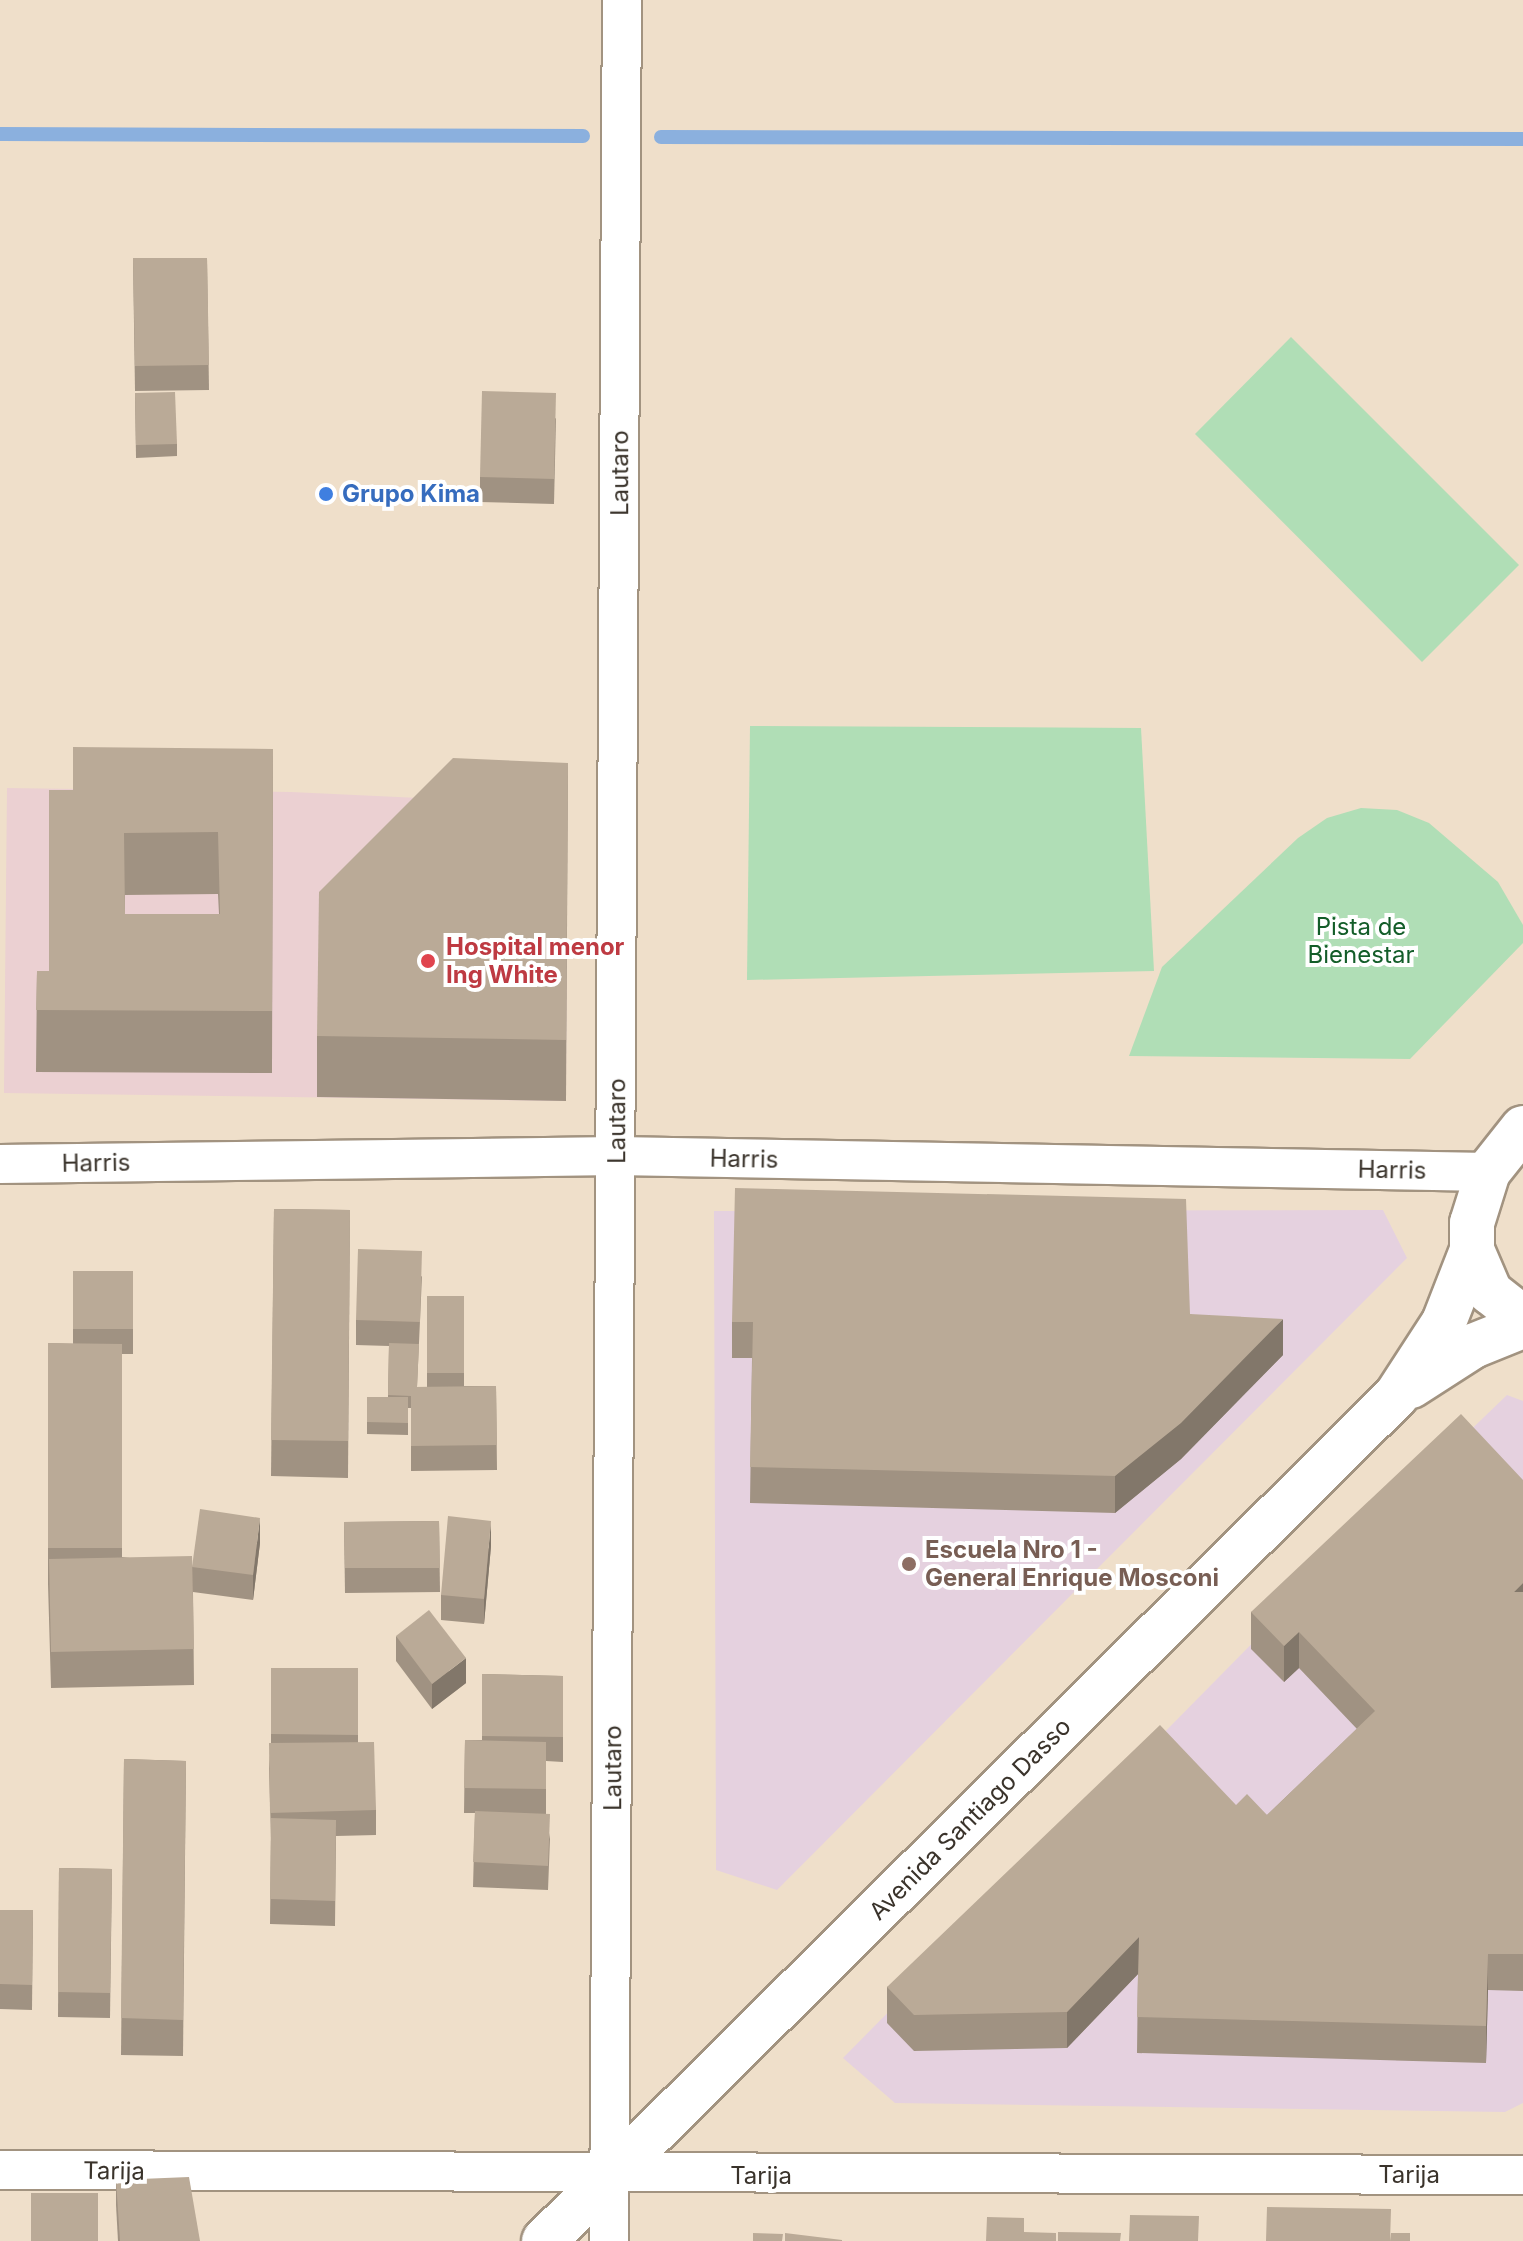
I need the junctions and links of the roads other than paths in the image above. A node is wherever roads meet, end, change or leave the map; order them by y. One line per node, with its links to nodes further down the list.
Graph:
1 (622, 0): 3 (street, Lautaro)
2 (1523, 1128): 5 (main road, Avenida Santiago Dasso)
3 (617, 1156): 4 (street, Harris); 5 (street, Harris); 12 (street, Lautaro)
4 (0, 1164)
5 (1488, 1172): 6 (main road, Avenida Santiago Dasso)
6 (1472, 1250): 7 (main road, Avenida Santiago Dasso); 9 (main road, Avenida Santiago Dasso)
7 (1523, 1318)
8 (1523, 1326): 9 (main road, Avenida Santiago Dasso)
9 (1396, 1396): 12 (main road, Avenida Santiago Dasso)
10 (0, 2170): 12 (street, Tarija)
11 (1523, 2175): 12 (street, Tarija)
12 (610, 2176): 13 (main road, Avenida Santiago Dasso); 14 (street, Lautaro)
13 (544, 2241)
14 (609, 2241)

